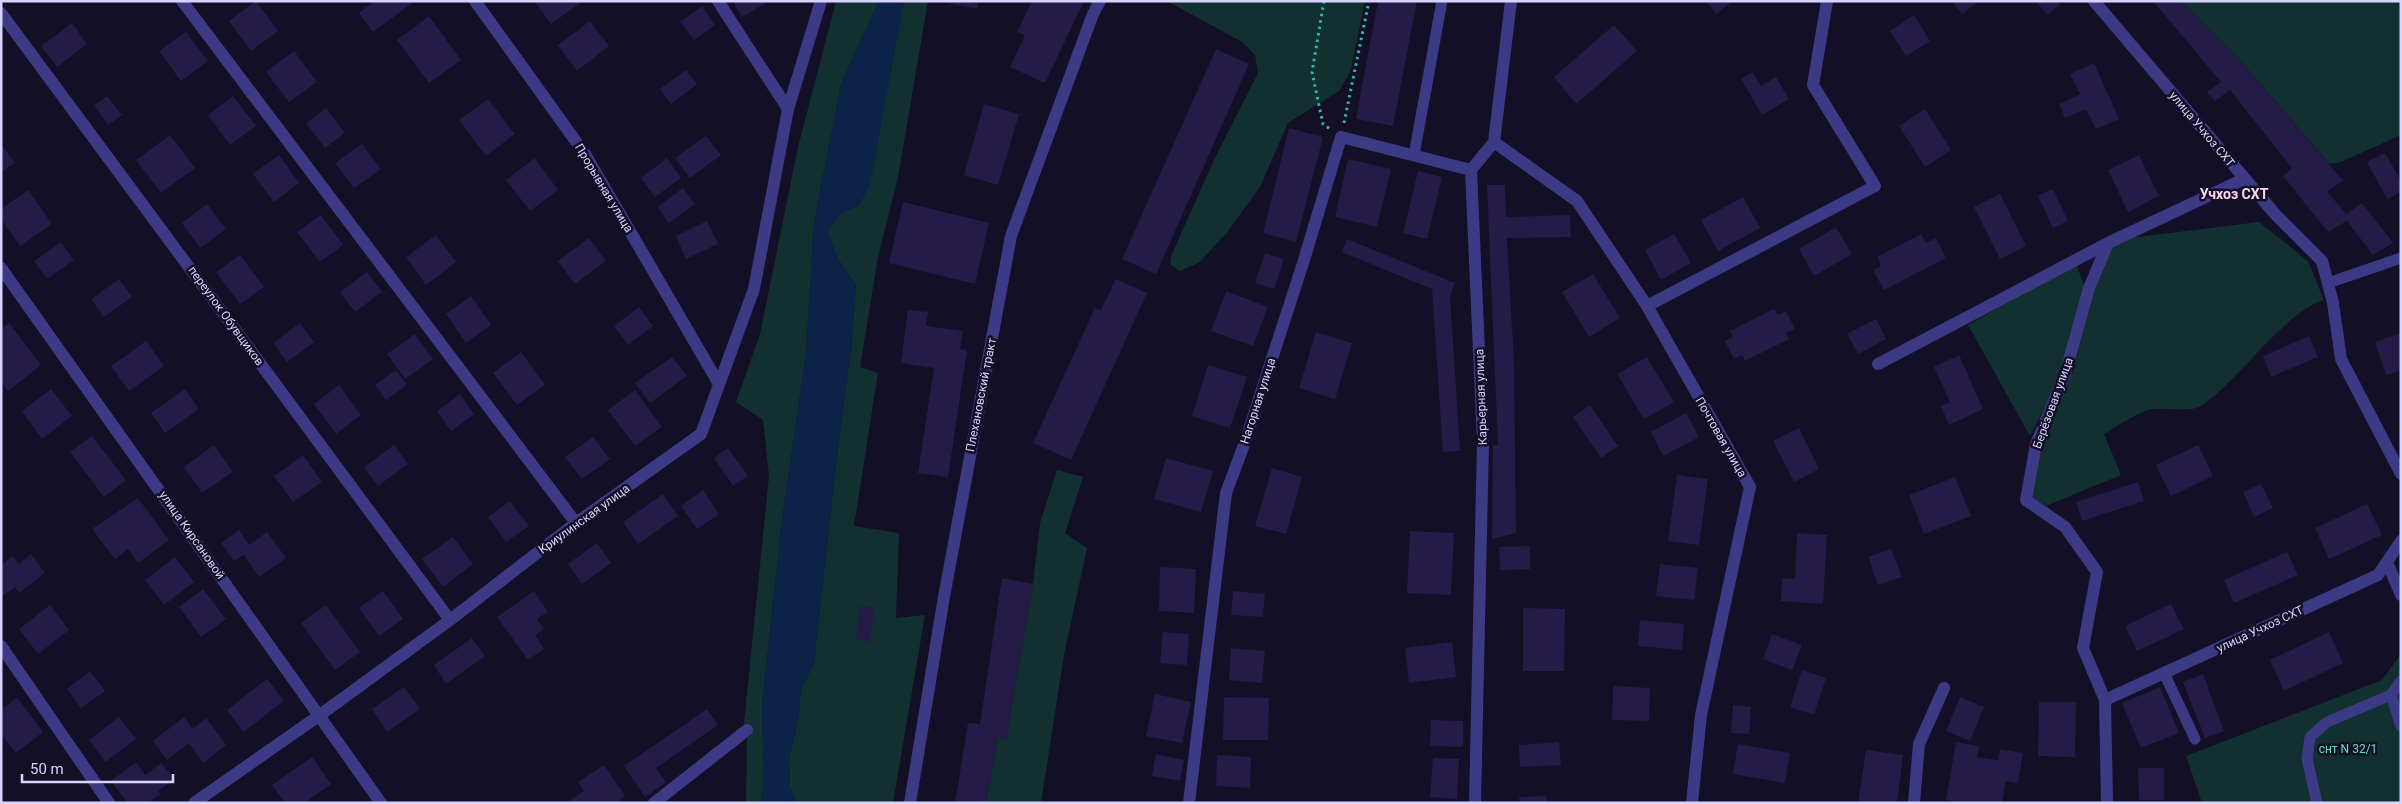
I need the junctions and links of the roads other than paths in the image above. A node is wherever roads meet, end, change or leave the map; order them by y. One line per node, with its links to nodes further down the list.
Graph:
1 (182, 1): 24 (street)
2 (475, 1): 22 (street, Прорывная улица)
3 (718, 1): 11 (street)
4 (821, 1): 11 (street, Криулинская улица)
5 (1100, 1): 43 (street, Плехановский тракт)
6 (1442, 1): 13 (lane)
7 (1511, 1): 12 (street)
8 (1827, 1): 20 (street)
9 (2094, 1): 15 (street, улица Учхоз СХТ)
10 (1, 13): 28 (street, переулок Обувщиков)
11 (788, 109): 22 (street, Криулинская улица)
12 (1494, 142): 14 (street); 20 (street, Почтовая улица)
13 (1414, 155): 14 (street); 44 (street, Нагорная улица)
14 (1471, 170): 45 (street, Карьерная улица)
15 (2244, 179): 16 (street); 19 (street, улица Учхоз СХТ)
16 (2108, 242): 21 (street); 34 (street, Берёзовая улица)
17 (2401, 258): 19 (lane)
18 (1, 268): 35 (street, улица Кирсановой)
19 (2328, 283): 23 (street, улица Учхоз СХТ)
20 (1647, 306): 46 (street, Почтовая улица)
21 (1878, 364)
22 (719, 384): 24 (street, Криулинская улица)
23 (2401, 474)
24 (576, 523): 28 (street, Криулинская улица)
25 (2401, 541): 26 (street, улица Учхоз СХТ)
26 (2387, 562): 27 (street); 30 (street, улица Учхоз СХТ)
27 (2401, 595)
28 (450, 620): 35 (street, Криулинская улица)
29 (1, 646): 39 (street)
30 (2164, 673): 34 (street, улица Учхоз СХТ); 38 (lane)
31 (2401, 681): 33 (lane)
32 (1944, 688): 47 (street)
33 (2391, 695): 36 (lane); 49 (lane)
34 (2105, 700): 48 (street, Берёзовая улица)
35 (320, 715): 40 (street, Криулинская улица); 41 (street, улица Кирсановой)
36 (2401, 726)
37 (747, 730): 42 (street)
38 (2195, 739)
39 (109, 803)
40 (194, 803)
41 (381, 803)
42 (654, 803)
43 (910, 803)
44 (1189, 803)
45 (1475, 803)
46 (1692, 803)
47 (1914, 803)
48 (2107, 803)
49 (2317, 803)

